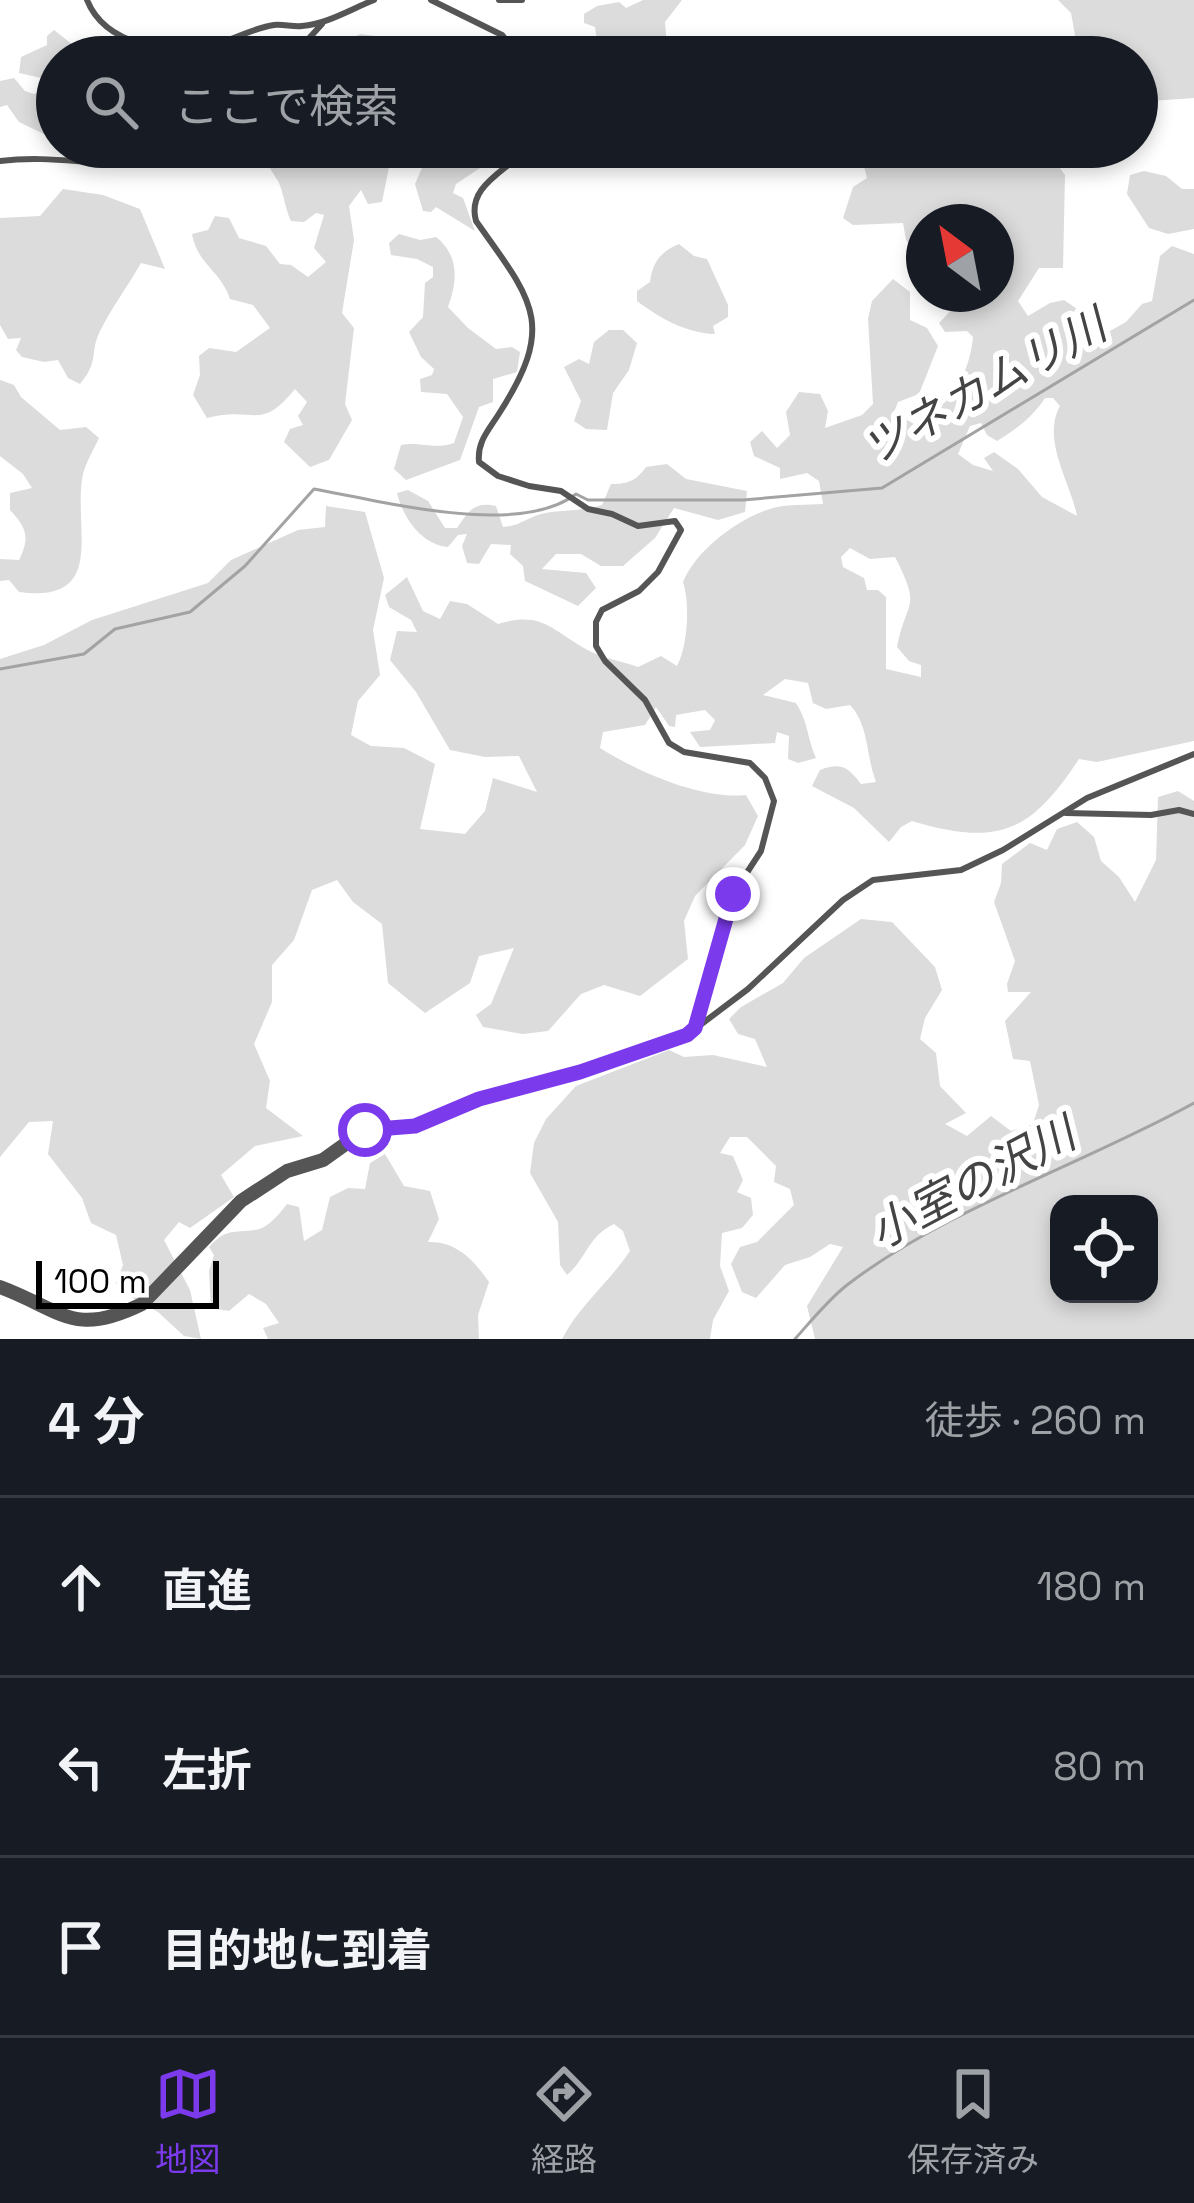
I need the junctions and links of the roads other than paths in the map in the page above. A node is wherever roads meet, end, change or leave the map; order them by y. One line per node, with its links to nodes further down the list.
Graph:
1 (87, 0): 7 (lane)
2 (374, 0): 6 (lane)
3 (431, 0): 10 (lane)
4 (499, 0): 5 (lane)
5 (522, 0)
6 (324, 21): 8 (lane); 9 (lane)
7 (118, 36)
8 (239, 36)
9 (311, 36)
10 (504, 36)
11 (36, 159): 12 (lane)
12 (0, 161)
13 (507, 168): 17 (lane)
14 (1194, 754): 15 (lane)
15 (1063, 813): 16 (lane); 17 (lane)
16 (1194, 814)
17 (695, 1028): 18 (lane)
18 (365, 1130): 19 (street)
19 (0, 1287)

